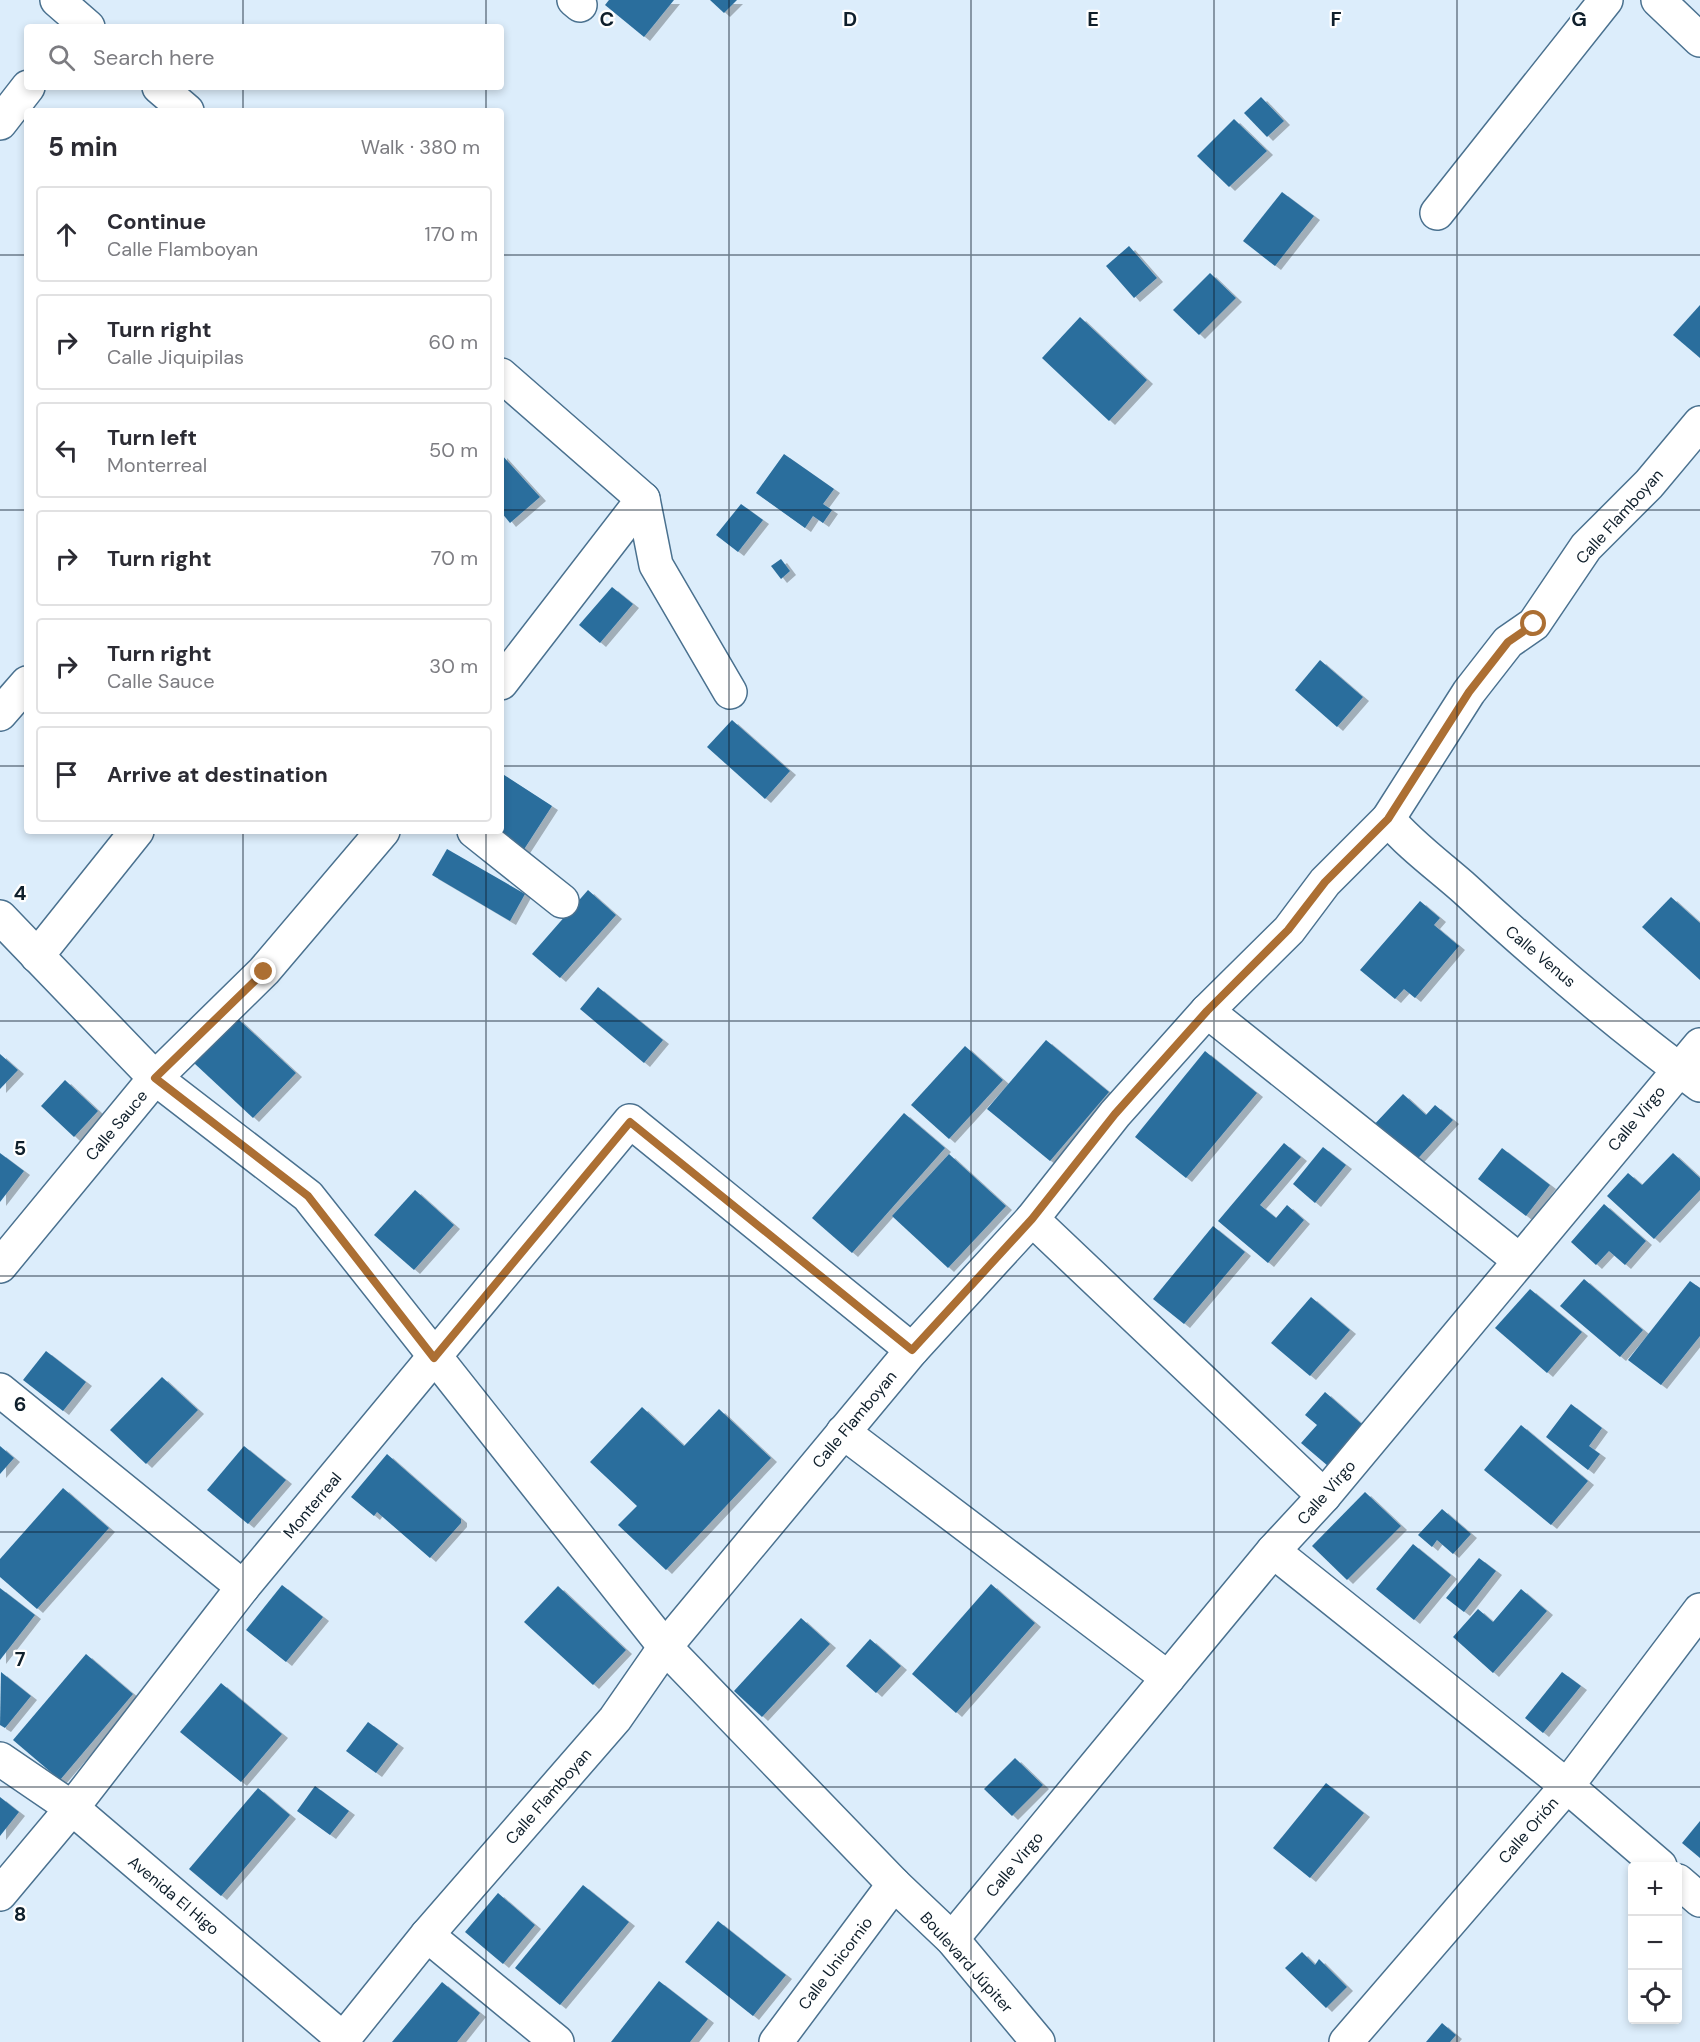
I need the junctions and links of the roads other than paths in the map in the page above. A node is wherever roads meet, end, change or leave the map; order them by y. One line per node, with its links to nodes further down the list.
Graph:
1 (1606, 0): 8 (street)
2 (1658, 0): 3 (street)
3 (1700, 40)
4 (26, 90): 7 (street)
5 (162, 90): 6 (street)
6 (184, 108)
7 (0, 123)
8 (1437, 213)
9 (504, 380): 11 (street)
10 (1700, 423): 16 (street, Calle Flamboyan)
11 (643, 499): 12 (street); 14 (street)
12 (504, 679)
13 (24, 686): 15 (street)
14 (730, 692)
15 (0, 714)
16 (1388, 819): 23 (street, Calle Flamboyan); 25 (street, Calle Venus)
17 (135, 834): 22 (street)
18 (380, 834): 26 (street, Calle Sauce)
19 (478, 834): 20 (street)
20 (562, 901)
21 (0, 917): 22 (street, Boulevard Júpiter)
22 (36, 956): 26 (street, Boulevard Júpiter)
23 (1207, 1011): 27 (street, Calle Flamboyan); 28 (street)
24 (1700, 1045): 25 (street, Calle Virgo)
25 (1689, 1076): 28 (street, Calle Virgo)
26 (155, 1078): 29 (street, Calle Sauce); 31 (street, Boulevard Júpiter)
27 (1032, 1219): 30 (street, Calle Flamboyan); 34 (street)
28 (1519, 1260): 34 (street, Calle Virgo)
29 (0, 1266)
30 (912, 1350): 31 (street, Monterreal); 33 (street, Calle Flamboyan)
31 (434, 1358): 36 (street, Monterreal); 38 (street, Boulevard Júpiter)
32 (0, 1390): 36 (street)
33 (843, 1432): 38 (street, Calle Flamboyan); 39 (street)
34 (1324, 1496): 35 (street, Calle Virgo)
35 (1273, 1551): 39 (street, Calle Virgo); 41 (street)
36 (243, 1587): 42 (street, Monterreal)
37 (1700, 1610): 41 (street, Calle Orión)
38 (665, 1647): 44 (street, Boulevard Júpiter); 48 (street, Calle Flamboyan)
39 (1168, 1678): 49 (street, Calle Virgo)
40 (0, 1759): 42 (street, Avenida El Higo)
41 (1567, 1786): 43 (street); 54 (street, Calle Orión)
42 (72, 1808): 46 (street, Monterreal); 50 (street, Avenida El Higo)
43 (1655, 1862)
44 (894, 1884): 49 (street, Boulevard Júpiter); 52 (street, Calle Unicornio)
45 (1682, 1885): 47 (street)
46 (0, 1894)
47 (1700, 1900)
48 (427, 1935): 50 (street, Calle Flamboyan); 51 (street)
49 (952, 1939): 53 (street, Boulevard Júpiter)
50 (342, 2040)
51 (557, 2042)
52 (776, 2042)
53 (1038, 2042)
54 (1346, 2042)

